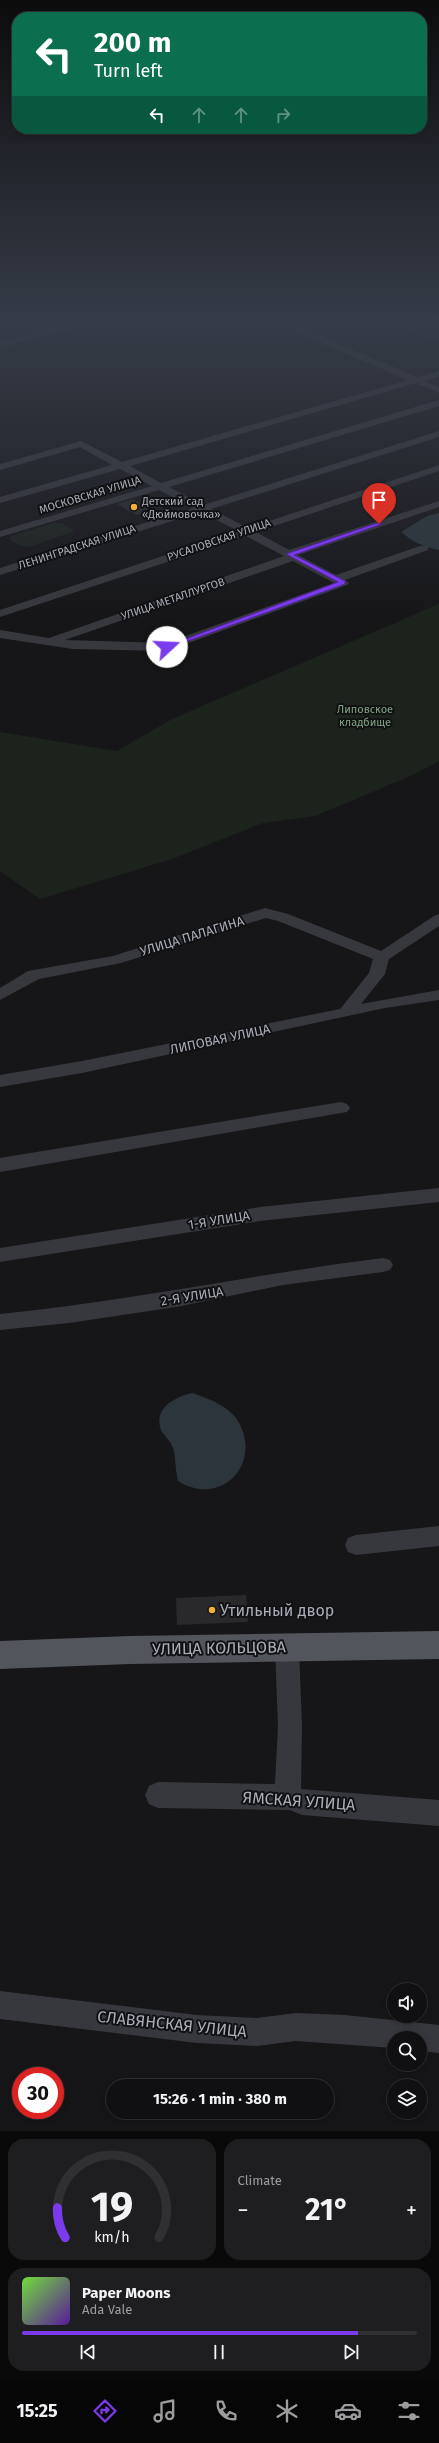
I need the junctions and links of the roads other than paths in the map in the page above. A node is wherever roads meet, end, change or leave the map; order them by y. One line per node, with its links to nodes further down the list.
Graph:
1 (279, 419): 4 (street)
2 (384, 419): 7 (street, МОСКОВСКАЯ УЛИЦА)
3 (439, 434): 10 (street, ЛЕНИНГРАДСКАЯ УЛИЦА)
4 (120, 465): 5 (street); 7 (street); 8 (street)
5 (0, 467)
6 (439, 468): 11 (street, РУСАЛОВСКАЯ УЛИЦА)
7 (160, 486): 10 (street); 12 (street, МОСКОВСКАЯ УЛИЦА)
8 (0, 500)
9 (439, 504): 14 (street, УЛИЦА МЕТАЛЛУРГОВ)
10 (200, 508): 11 (street); 15 (street, ЛЕНИНГРАДСКАЯ УЛИЦА)
11 (246, 531): 14 (street); 17 (street, РУСАЛОВСКАЯ УЛИЦА)
12 (0, 534)
13 (424, 548): 16 (street)
14 (291, 555): 16 (street); 19 (street, УЛИЦА МЕТАЛЛУРГОВ)
15 (0, 572)
16 (340, 581): 19 (street)
17 (0, 614)
18 (0, 634): 19 (street)
19 (52, 641)
20 (439, 919): 21 (street)
21 (382, 957): 22 (street, УЛИЦА ПАЛАГИНА); 24 (street)
22 (0, 995)
23 (439, 995): 24 (street, ЛИПОВАЯ УЛИЦА)
24 (345, 1013): 25 (street, ЛИПОВАЯ УЛИЦА)
25 (0, 1081)
26 (341, 1108): 27 (street)
27 (0, 1165)
28 (439, 1195): 29 (street, 1-Я УЛИЦА)
29 (0, 1255)
30 (383, 1265): 31 (street, 2-Я УЛИЦА)
31 (0, 1322)
32 (439, 1536): 33 (street)
33 (356, 1545)
34 (439, 1645): 35 (main road, УЛИЦА КОЛЬЦОВА)
35 (287, 1647): 36 (main road, УЛИЦА КОЛЬЦОВА); 38 (street)
36 (0, 1655)
37 (158, 1795): 38 (street, ЯМСКАЯ УЛИЦА)
38 (290, 1797): 39 (street, ЯМСКАЯ УЛИЦА)
39 (439, 1813)
40 (0, 2005): 41 (street, СЛАВЯНСКАЯ УЛИЦА)
41 (439, 2039)

